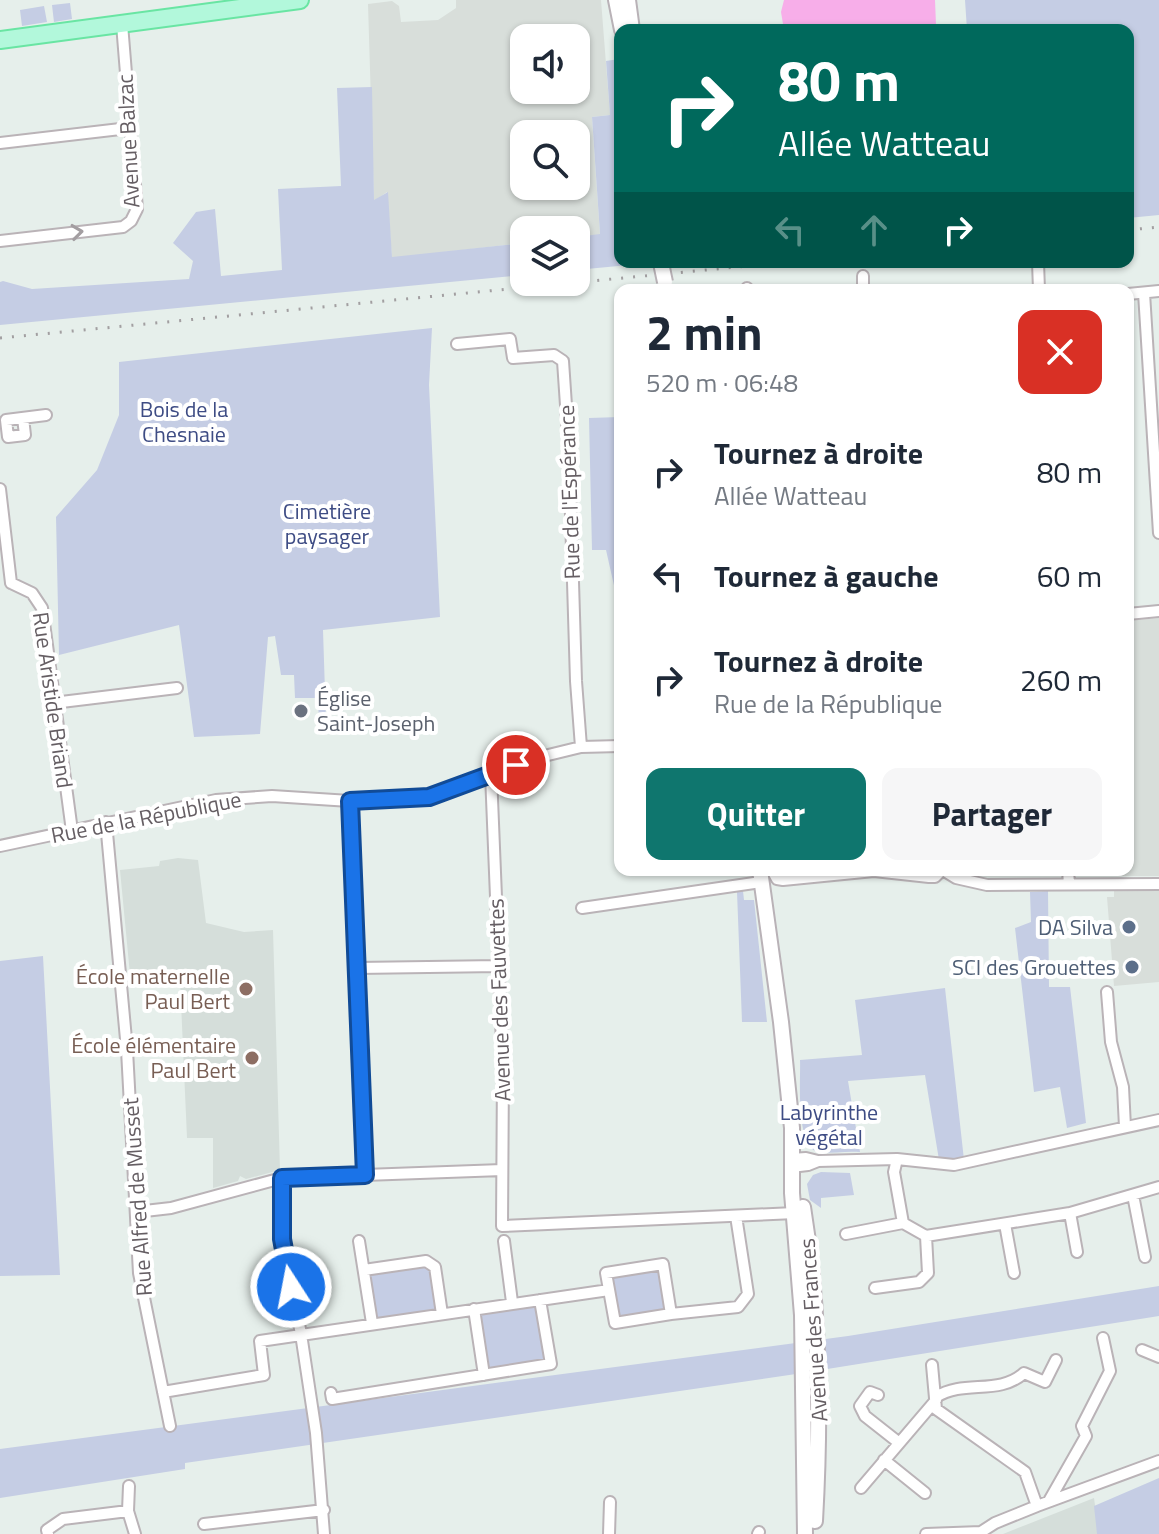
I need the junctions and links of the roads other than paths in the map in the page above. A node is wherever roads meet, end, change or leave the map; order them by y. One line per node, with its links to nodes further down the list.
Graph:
1 (300, 0): 4 (main road)
2 (616, 0): 5 (main road)
3 (628, 0): 6 (main road)
4 (122, 24): 7 (main road); 8 (street, Avenue Balzac)
5 (621, 24)
6 (631, 24)
7 (0, 40)
8 (129, 128): 9 (street); 10 (street, Avenue Balzac, one-way to 8)
9 (0, 143)
10 (0, 241)
11 (863, 276): 12 (street)
12 (863, 284)
13 (1159, 291): 14 (street)
14 (1144, 293): 15 (street); 22 (street)
15 (1134, 294)
16 (457, 344): 29 (street, Rue de l'Espérance)
17 (46, 415): 18 (street)
18 (23, 418): 19 (street); 19 (street)
19 (8, 437): 20 (street)
20 (0, 448)
21 (0, 489): 23 (street, Rue Aristide Briand)
22 (1159, 533)
23 (6, 584): 27 (street, Rue Aristide Briand)
24 (1159, 611): 25 (street)
25 (1134, 613)
26 (177, 688): 27 (street)
27 (53, 703): 33 (street, Rue Aristide Briand)
28 (614, 746): 29 (street, Rue de la République)
29 (581, 747): 30 (street, Rue de la République)
30 (491, 774): 31 (street, Rue de la République); 41 (street, Avenue des Fauvettes)
31 (350, 801): 32 (street, Rue de la République); 42 (street)
32 (106, 822): 33 (street, Rue de la République); 54 (street, Rue Alfred de Musset)
33 (72, 831): 34 (street, Rue de la République)
34 (0, 846)
35 (760, 876): 40 (street); 47 (main road, Avenue des Frances)
36 (952, 876): 38 (street)
37 (1068, 876): 38 (street)
38 (1069, 884): 39 (street)
39 (1159, 884)
40 (582, 908)
41 (499, 966): 42 (street); 48 (street, Avenue des Fauvettes)
42 (357, 968): 49 (street)
43 (1110, 996): 45 (street)
44 (1159, 1120): 45 (street)
45 (1125, 1127): 46 (street)
46 (897, 1159): 47 (street); 57 (street)
47 (796, 1163): 53 (main road, Avenue des Frances)
48 (502, 1170): 49 (street); 56 (street, Avenue des Fauvettes)
49 (365, 1175): 50 (street)
50 (282, 1178): 54 (street); 75 (street)
51 (1159, 1187): 52 (street)
52 (1133, 1195): 55 (street); 64 (street)
53 (799, 1210): 56 (street); 104 (main road, Avenue des Frances); 105 (main road, Avenue des Frances)
54 (136, 1212): 82 (street, Rue Alfred de Musset)
55 (1070, 1213): 58 (street); 63 (street)
56 (736, 1216): 73 (street)
57 (903, 1223): 59 (street); 60 (street)
58 (1005, 1224): 60 (street); 66 (street)
59 (846, 1234)
60 (926, 1236): 67 (street)
61 (359, 1241): 65 (street)
62 (504, 1241): 70 (street)
63 (1077, 1252)
64 (1145, 1257)
65 (364, 1270): 72 (street); 74 (street)
66 (1014, 1273)
67 (875, 1288)
68 (609, 1290): 69 (street); 73 (street); 73 (street)
69 (540, 1300): 70 (street); 81 (street)
70 (512, 1302): 71 (street)
71 (474, 1309): 72 (street); 81 (street)
72 (442, 1314): 74 (street)
73 (671, 1314)
74 (372, 1323): 75 (street)
75 (301, 1334): 82 (street); 96 (street)
76 (1103, 1338): 93 (street)
77 (1142, 1350): 78 (street)
78 (1159, 1357)
79 (1056, 1360): 85 (street)
80 (932, 1365): 85 (street)
81 (484, 1375): 83 (street)
82 (163, 1392): 86 (street, Rue Alfred de Musset)
83 (331, 1393)
84 (878, 1395): 87 (street)
85 (936, 1399): 87 (street); 95 (street)
86 (170, 1426)
87 (898, 1442): 88 (street)
88 (884, 1460): 91 (street); 92 (street)
89 (1159, 1461): 93 (street)
90 (129, 1486): 97 (street)
91 (861, 1488)
92 (925, 1493)
93 (1049, 1501): 95 (street)
94 (610, 1502): 103 (street)
95 (1037, 1506): 99 (street)
96 (324, 1510): 98 (street); 102 (street)
97 (128, 1511): 100 (street); 101 (street)
98 (204, 1524)
99 (990, 1528): 107 (street)
100 (47, 1532)
101 (135, 1534)
102 (324, 1534)
103 (609, 1534)
104 (805, 1534)
105 (814, 1534)
106 (926, 1534): 107 (street)
107 (950, 1534)

